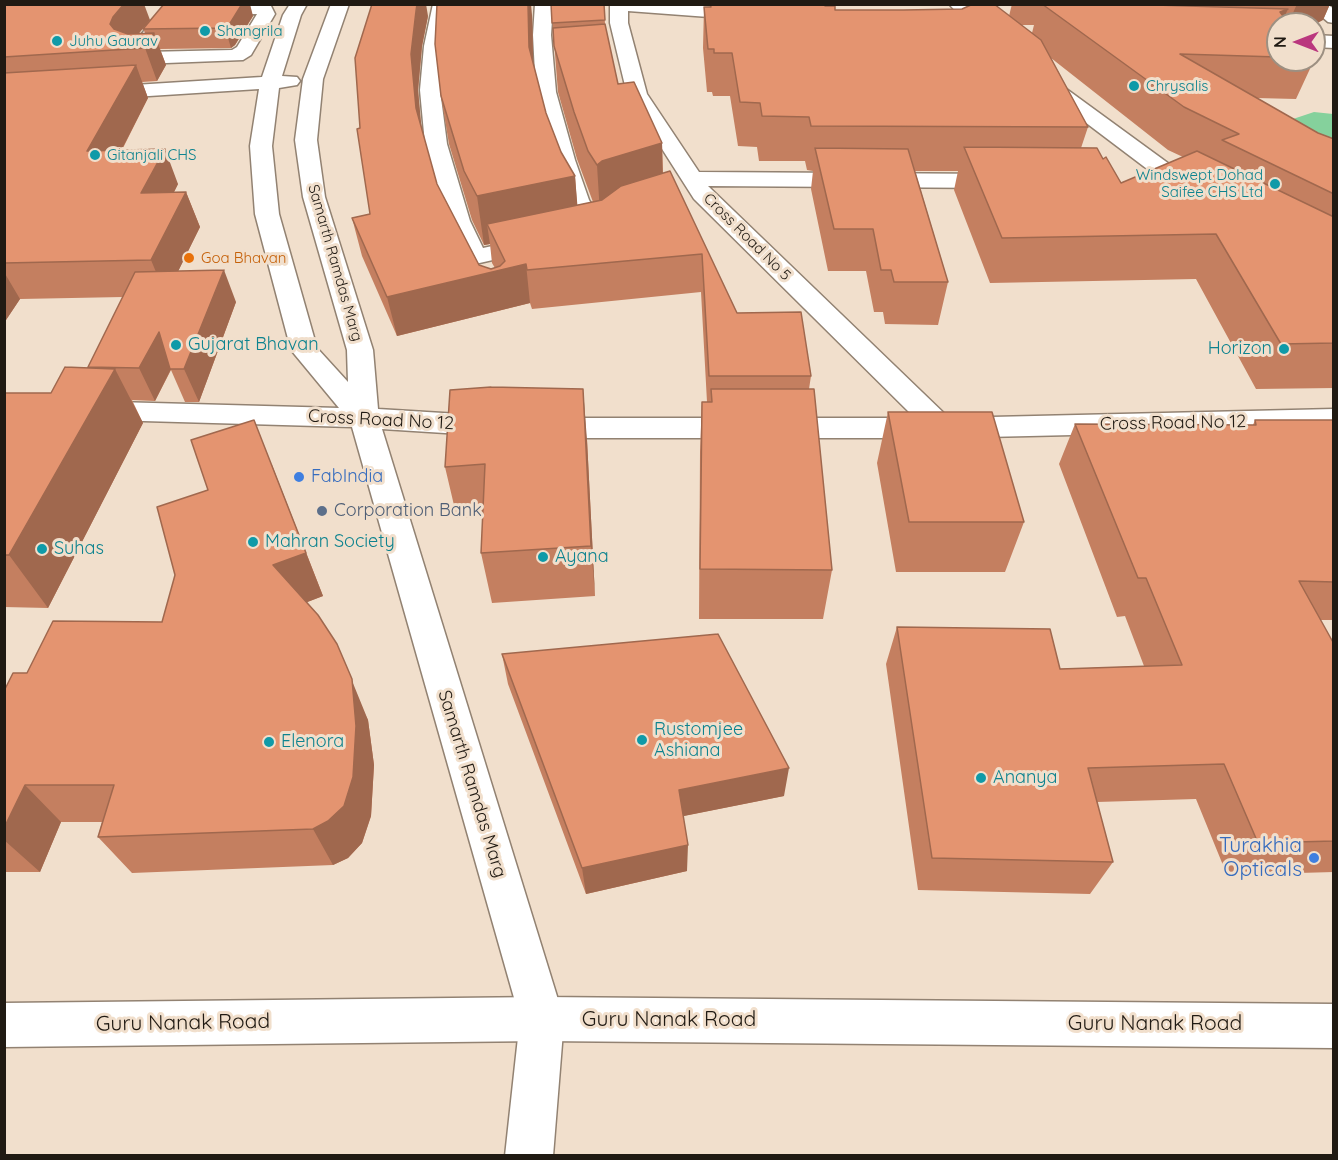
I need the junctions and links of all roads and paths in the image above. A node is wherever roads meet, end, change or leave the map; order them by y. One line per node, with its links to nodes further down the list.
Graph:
1 (299, 4): 13 (street, Samarth Ramdas Marg)
2 (340, 4): 12 (street, Samarth Ramdas Marg)
3 (442, 4): 28 (street)
4 (544, 4): 17 (street)
5 (957, 4): 11 (street)
6 (1315, 4): 9 (street)
7 (619, 5): 8 (street); 25 (street, Cross Road No 5)
8 (772, 17)
9 (1334, 18)
10 (961, 32): 11 (street)
11 (984, 33): 14 (street)
12 (325, 43): 13 (street); 19 (street, Samarth Ramdas Marg)
13 (282, 44): 15 (street); 20 (street, Samarth Ramdas Marg)
14 (1009, 44)
15 (248, 45): 15 (street)
16 (565, 64): 17 (street)
17 (543, 66): 27 (street)
18 (1028, 69): 24 (street)
19 (313, 79): 20 (street); 30 (street, Samarth Ramdas Marg)
20 (270, 82): 21 (street); 30 (street, Samarth Ramdas Marg)
21 (88, 94)
22 (1024, 181): 25 (street)
23 (1143, 182): 24 (street)
24 (1179, 182): 26 (street)
25 (690, 188): 32 (street, Cross Road No 5)
26 (1219, 203)
27 (594, 228)
28 (552, 240)
29 (4, 408): 30 (street, Cross Road No 12)
30 (364, 418): 32 (street, Cross Road No 12); 33 (street, Samarth Ramdas Marg)
31 (1334, 419): 32 (street, Cross Road No 12)
32 (942, 428)
33 (542, 1019): 34 (street, Guru Nanak Road); 35 (street, Guru Nanak Road); 36 (street, Samarth Ramdas Marg)
34 (4, 1025)
35 (1334, 1026)
36 (529, 1155)

